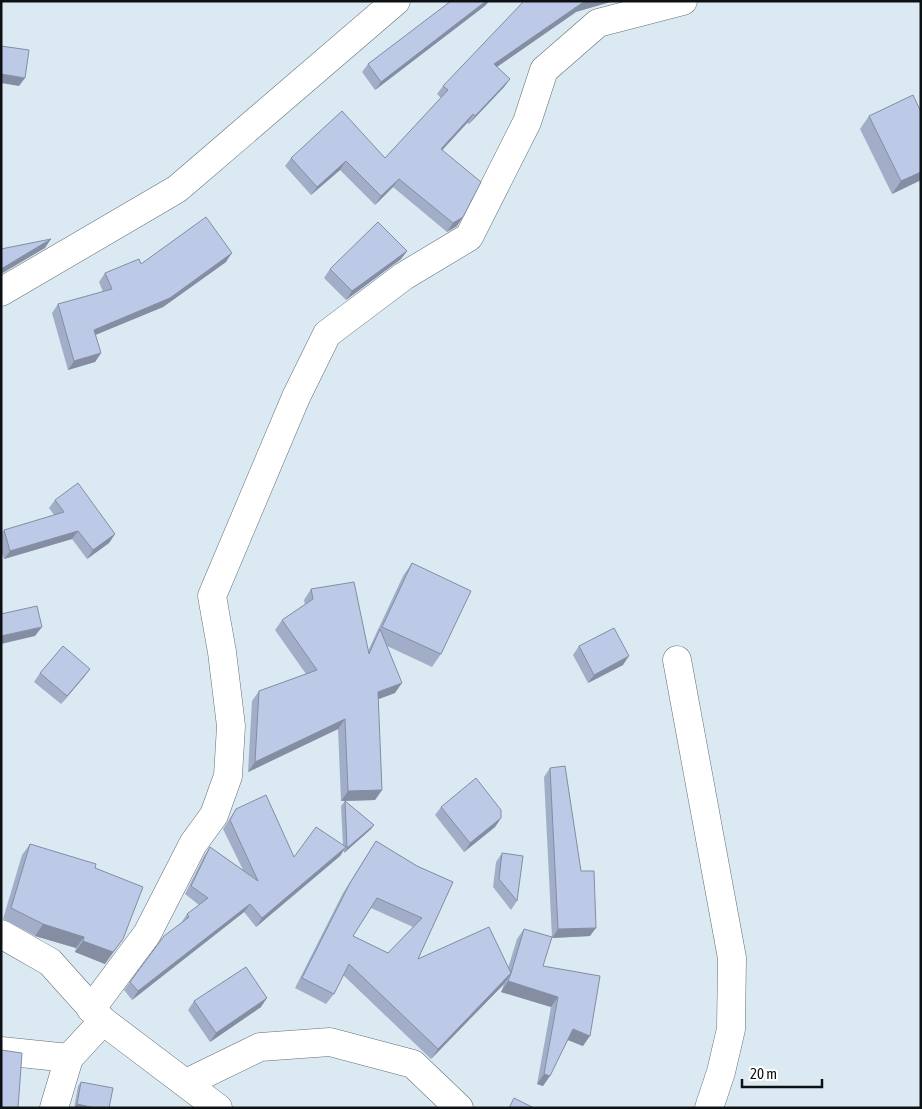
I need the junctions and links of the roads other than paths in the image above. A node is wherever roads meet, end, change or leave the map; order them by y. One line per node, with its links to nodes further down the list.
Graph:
1 (396, 1): 3 (street)
2 (683, 1): 6 (street)
3 (1, 292)
4 (677, 660): 13 (street)
5 (1, 934): 6 (street)
6 (97, 1015): 8 (street); 9 (street)
7 (1, 1051): 8 (street)
8 (69, 1058): 10 (street)
9 (186, 1083): 11 (street); 12 (street)
10 (54, 1108)
11 (218, 1108)
12 (459, 1108)
13 (709, 1108)

